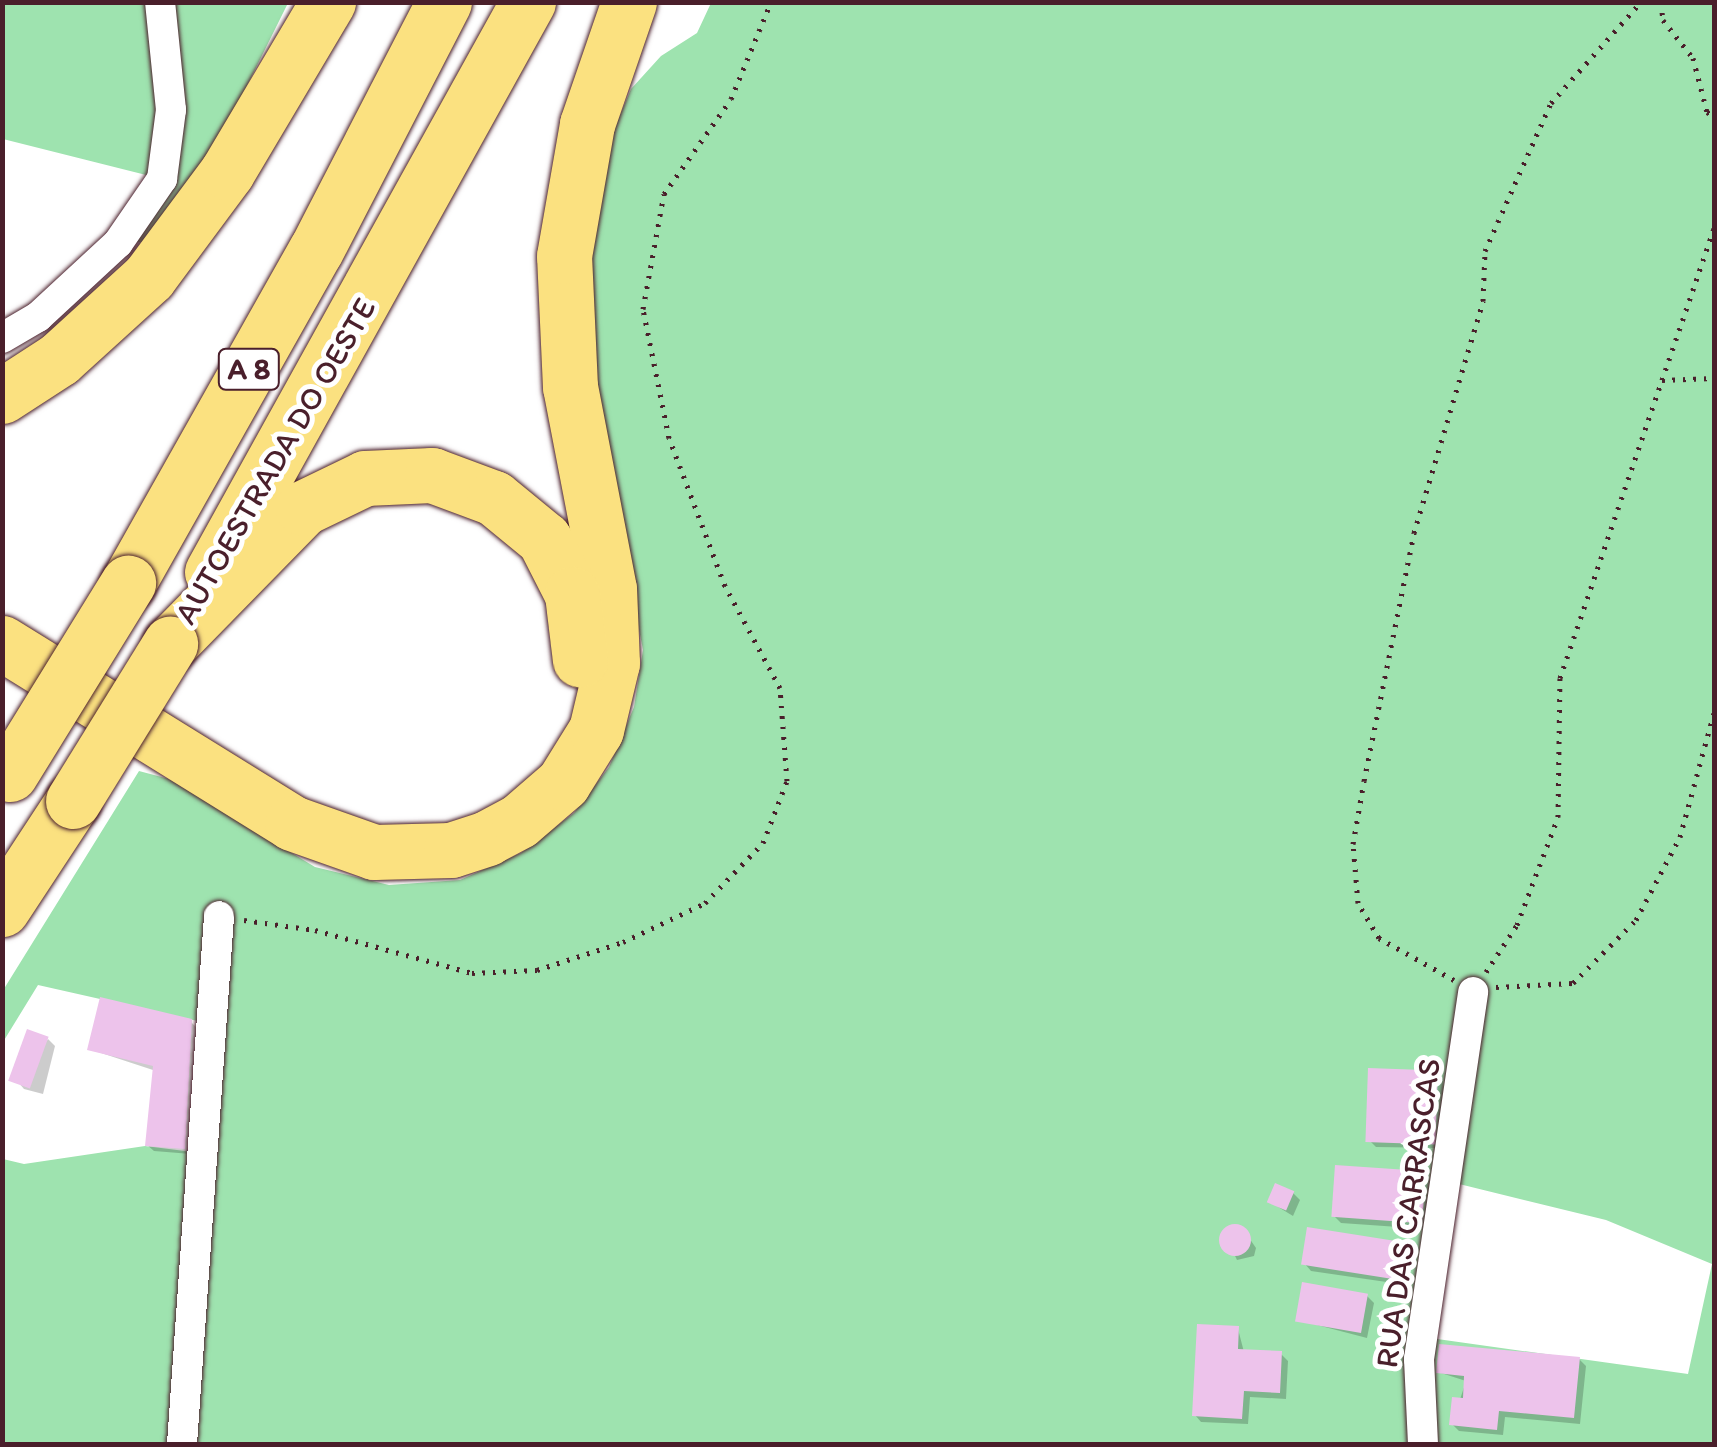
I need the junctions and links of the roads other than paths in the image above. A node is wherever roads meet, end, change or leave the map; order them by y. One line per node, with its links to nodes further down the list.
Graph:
1 (160, 2): 6 (street)
2 (328, 2): 7 (highway)
3 (444, 2): 11 (highway, AUTOESTRADA DO OESTE / A 8, bridge)
4 (528, 2): 10 (highway, AUTOESTRADA DO OESTE / A 8)
5 (629, 2): 9 (highway)
6 (2, 338)
7 (2, 396)
8 (2, 613): 10 (highway)
9 (2, 643)
10 (170, 644): 12 (highway, AUTOESTRADA DO OESTE / A 8, bridge)
11 (6, 779)
12 (2, 909)
13 (220, 916): 15 (street)
14 (1473, 992): 16 (street, RUA DAS CARRASCAS)
15 (182, 1444)
16 (1422, 1444)

